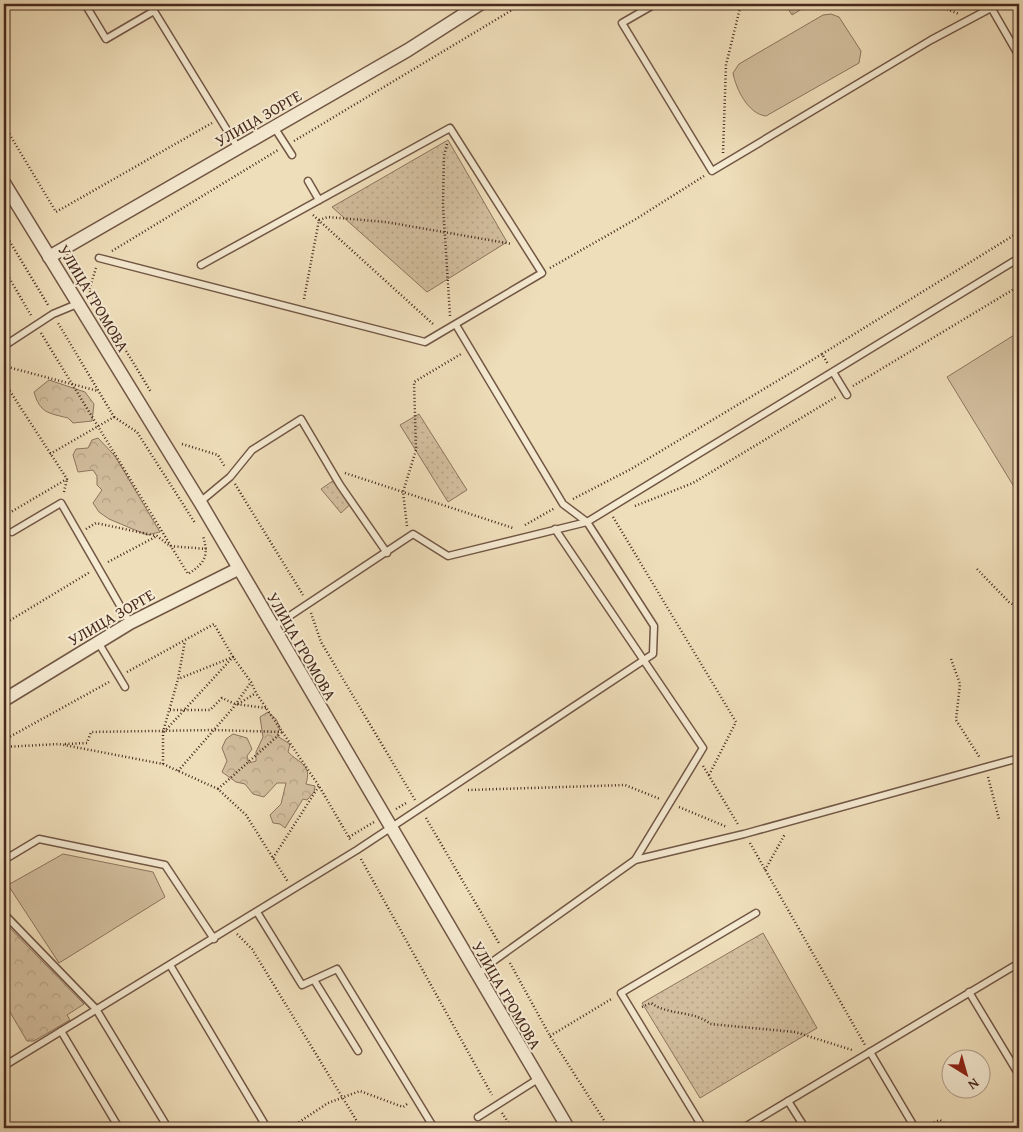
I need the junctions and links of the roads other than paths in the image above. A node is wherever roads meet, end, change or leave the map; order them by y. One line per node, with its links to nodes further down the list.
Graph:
1 (86, 4): 6 (lane)
2 (149, 4): 6 (lane)
3 (480, 4): 8 (street, УЛИЦА ЗОРГЕ)
4 (655, 4): 5 (lane)
5 (990, 6): 7 (lane)
6 (154, 11): 9 (lane)
7 (1019, 56)
8 (274, 127): 9 (street, УЛИЦА ЗОРГЕ); 10 (lane)
9 (238, 148): 14 (street, УЛИЦА ЗОРГЕ)
10 (292, 155)
11 (308, 182): 13 (lane)
12 (4, 183): 14 (street, УЛИЦА ГРОМОВА)
13 (319, 200): 17 (lane); 19 (lane)
14 (49, 256): 18 (street, УЛИЦА ГРОМОВА)
15 (99, 258): 19 (lane)
16 (1019, 258): 21 (lane)
17 (201, 265)
18 (77, 304): 20 (lane); 23 (street, УЛИЦА ГРОМОВА)
19 (454, 326): 24 (lane)
20 (4, 346)
21 (833, 372): 22 (lane); 24 (lane)
22 (846, 393)
23 (200, 502): 27 (lane); 28 (street, УЛИЦА ГРОМОВА)
24 (588, 522): 25 (lane); 32 (lane)
25 (555, 530): 27 (lane); 32 (lane)
26 (12, 532): 29 (lane)
27 (387, 553): 30 (lane)
28 (238, 569): 29 (street, УЛИЦА ЗОРГЕ); 30 (street, УЛИЦА ГРОМОВА)
29 (130, 623): 31 (street, УЛИЦА ЗОРГЕ)
30 (274, 627): 36 (street, УЛИЦА ГРОМОВА)
31 (98, 642): 33 (lane); 34 (street, УЛИЦА ЗОРГЕ)
32 (644, 660): 36 (lane); 38 (lane)
33 (125, 687)
34 (4, 700)
35 (1019, 758): 38 (lane)
36 (390, 827): 39 (lane); 45 (street, УЛИЦА ГРОМОВА)
37 (4, 860): 42 (lane)
38 (635, 860): 45 (lane)
39 (257, 912): 42 (lane); 46 (lane)
40 (756, 913): 62 (lane)
41 (4, 914): 48 (lane)
42 (214, 938): 44 (lane)
43 (1019, 962): 47 (lane)
44 (170, 965): 48 (lane); 59 (lane)
45 (477, 976): 54 (street, УЛИЦА ГРОМОВА)
46 (314, 980): 50 (lane); 60 (lane)
47 (969, 992): 51 (lane); 53 (lane)
48 (96, 1009): 49 (lane); 58 (lane)
49 (61, 1031): 52 (lane); 57 (lane)
50 (358, 1051)
51 (868, 1053): 55 (lane); 65 (lane)
52 (4, 1066)
53 (1019, 1075)
54 (538, 1079): 56 (lane); 61 (street, УЛИЦА ГРОМОВА)
55 (788, 1101): 63 (lane); 64 (lane)
56 (478, 1117)
57 (119, 1128)
58 (168, 1128)
59 (267, 1128)
60 (434, 1128)
61 (568, 1128)
62 (703, 1128)
63 (743, 1128)
64 (805, 1128)
65 (917, 1128)

